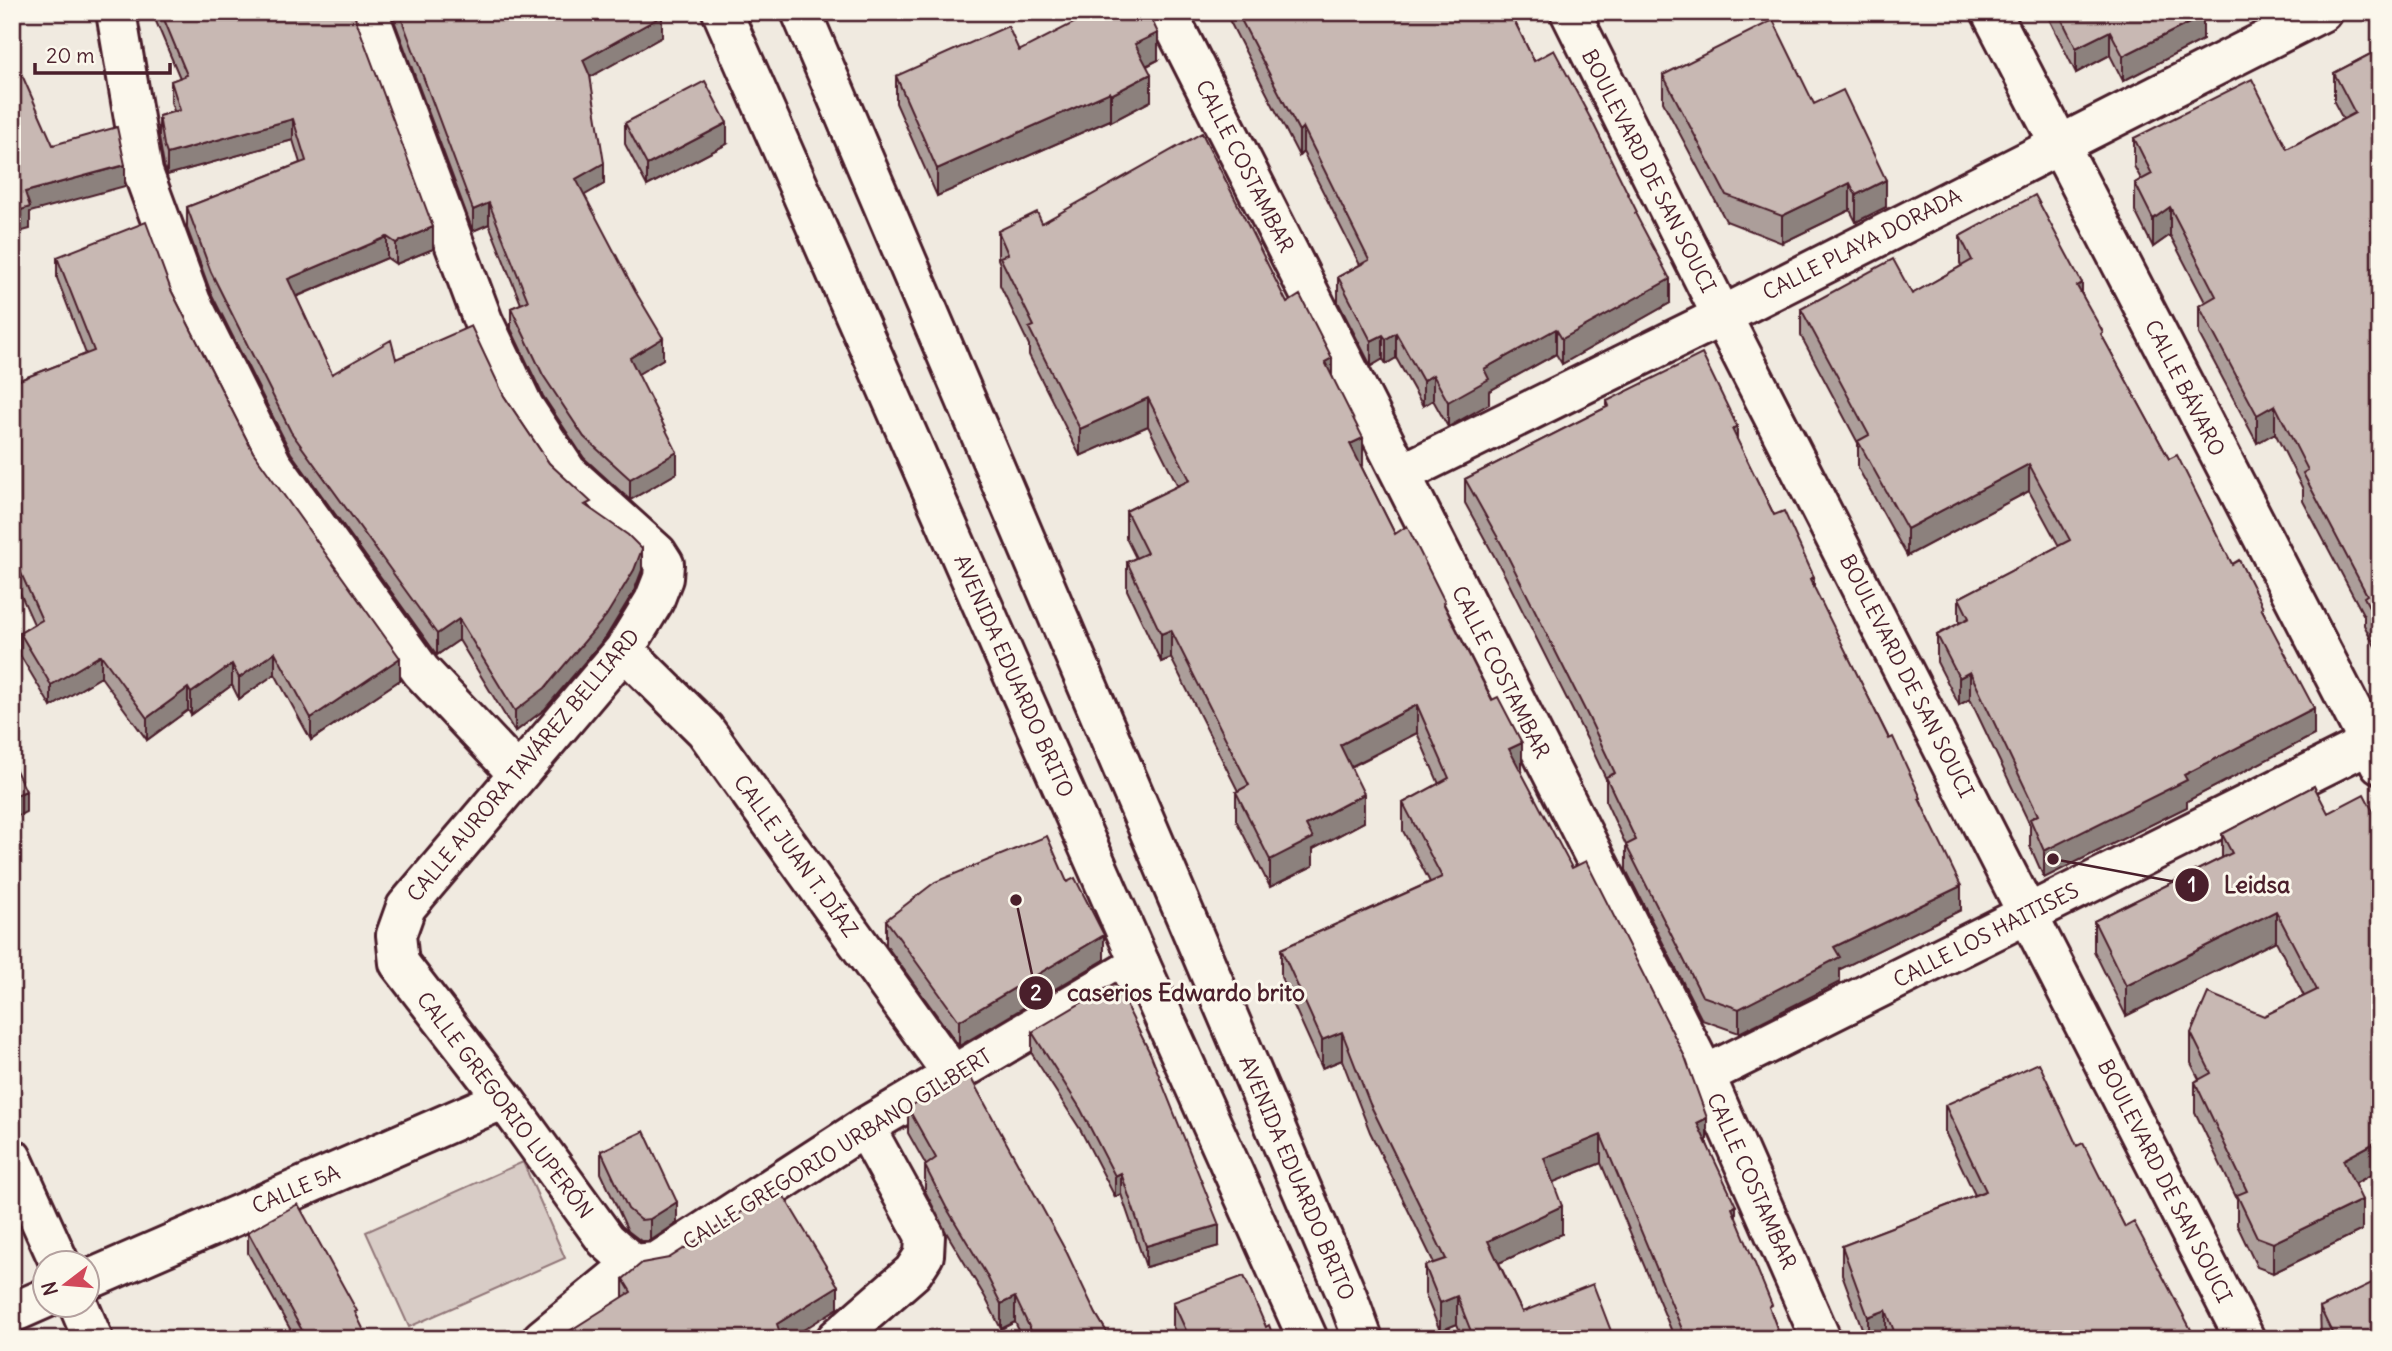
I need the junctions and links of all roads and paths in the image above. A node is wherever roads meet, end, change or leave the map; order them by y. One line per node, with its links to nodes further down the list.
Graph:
1 (116, 12): 14 (street)
2 (368, 12): 12 (street, CALLE AURORA TAVÁREZ BELLIARD)
3 (722, 12): 17 (street, AVENIDA EDUARDO BRITO)
4 (802, 12): 33 (street, AVENIDA EDUARDO BRITO)
5 (1167, 12): 11 (street, CALLE COSTAMBAR)
6 (1570, 12): 10 (street, BOULEVARD DE SAN SOUCI)
7 (1991, 12): 9 (street, CALLE BÁVARO)
8 (2322, 12): 9 (street, CALLE PLAYA DORADA)
9 (2059, 144): 10 (street, CALLE PLAYA DORADA); 13 (street, CALLE BÁVARO)
10 (1722, 316): 11 (street, CALLE PLAYA DORADA); 15 (street, BOULEVARD DE SAN SOUCI)
11 (1401, 474): 19 (street, CALLE COSTAMBAR)
12 (624, 650): 14 (street, CALLE AURORA TAVÁREZ BELLIARD); 18 (street, CALLE JUAN T. DÍAZ)
13 (2376, 748): 15 (street, CALLE LOS HAITISES)
14 (517, 773): 16 (street, CALLE AURORA TAVÁREZ BELLIARD)
15 (2029, 913): 19 (street, CALLE LOS HAITISES); 35 (street, BOULEVARD DE SAN SOUCI)
16 (396, 935): 20 (street, CALLE GREGORIO LUPERÓN)
17 (1140, 964): 18 (street, CALLE GREGORIO URBANO GILBERT); 32 (street, AVENIDA EDUARDO BRITO)
18 (953, 1074): 21 (street, CALLE GREGORIO URBANO GILBERT)
19 (1705, 1075): 34 (street, CALLE COSTAMBAR)
20 (504, 1099): 24 (street, CALLE GREGORIO LUPERÓN); 25 (street, CALLE 5A)
21 (865, 1127): 24 (street, CALLE GREGORIO URBANO GILBERT); 31 (street)
22 (12, 1158): 23 (street)
23 (54, 1250)
24 (633, 1264): 30 (street, CALLE GREGORIO URBANO GILBERT)
25 (102, 1274)
26 (32, 1304): 27 (street)
27 (12, 1313)
28 (85, 1320): 29 (street)
29 (93, 1339)
30 (542, 1339)
31 (836, 1339)
32 (1308, 1339)
33 (1363, 1339)
34 (1821, 1339)
35 (2245, 1339)

